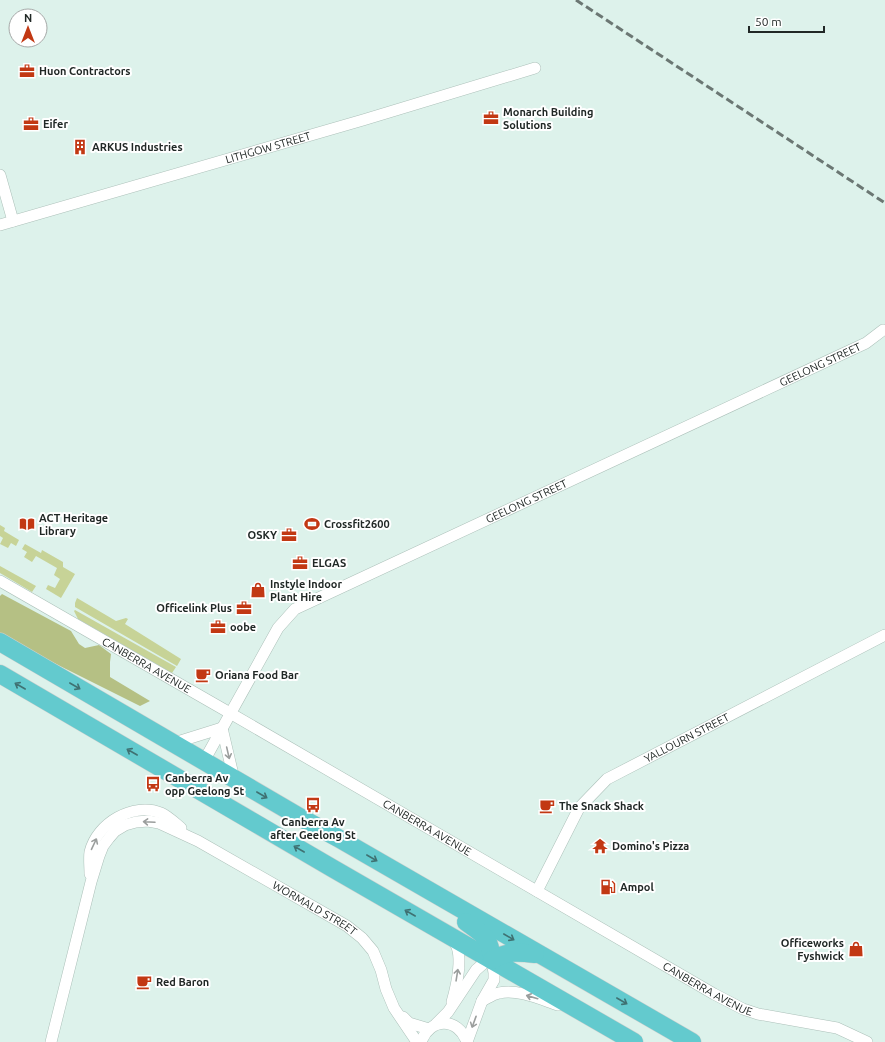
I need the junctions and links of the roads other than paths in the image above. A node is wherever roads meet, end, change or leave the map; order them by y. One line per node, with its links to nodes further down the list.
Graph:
1 (535, 68): 3 (street, LITHGOW STREET)
2 (0, 175): 3 (street)
3 (13, 221): 4 (street, LITHGOW STREET)
4 (0, 225)
5 (882, 330): 10 (street, GEELONG STREET)
6 (0, 581): 10 (street, CANBERRA AVENUE)
7 (885, 635): 18 (street, YALLOURN STREET)
8 (0, 642): 12 (highway, one-way to 12)
9 (0, 674): 14 (highway, one-way to 9)
10 (230, 713): 11 (street, GEELONG STREET); 18 (street, CANBERRA AVENUE)
11 (222, 728): 12 (street); 13 (street, GEELONG STREET); 15 (street, one-way to 15)
12 (174, 743): 13 (highway)
13 (204, 761): 14 (highway); 15 (highway); 16 (highway)
14 (166, 771): 16 (highway)
15 (234, 779): 17 (highway, one-way to 17)
16 (222, 804): 19 (highway, one-way to 16)
17 (418, 884): 20 (highway, one-way to 20); 21 (highway)
18 (537, 891): 33 (street, CANBERRA AVENUE)
19 (434, 927): 21 (highway); 24 (street, one-way to 19)
20 (540, 954): 21 (highway); 32 (highway, one-way to 32)
21 (492, 960): 22 (street); 24 (street); 25 (highway)
22 (482, 1001): 25 (street, one-way to 22); 30 (street, one-way to 30)
23 (394, 1008): 26 (street, WORMALD STREET); 27 (street, WORMALD STREET); 28 (street, WORMALD STREET)
24 (448, 1012): 26 (street)
25 (583, 1013): 31 (highway)
26 (432, 1026): 29 (street); 30 (street, WORMALD STREET)
27 (51, 1042)
28 (417, 1042)
29 (421, 1042)
30 (467, 1042)
31 (634, 1042)
32 (692, 1042)
33 (867, 1042)

